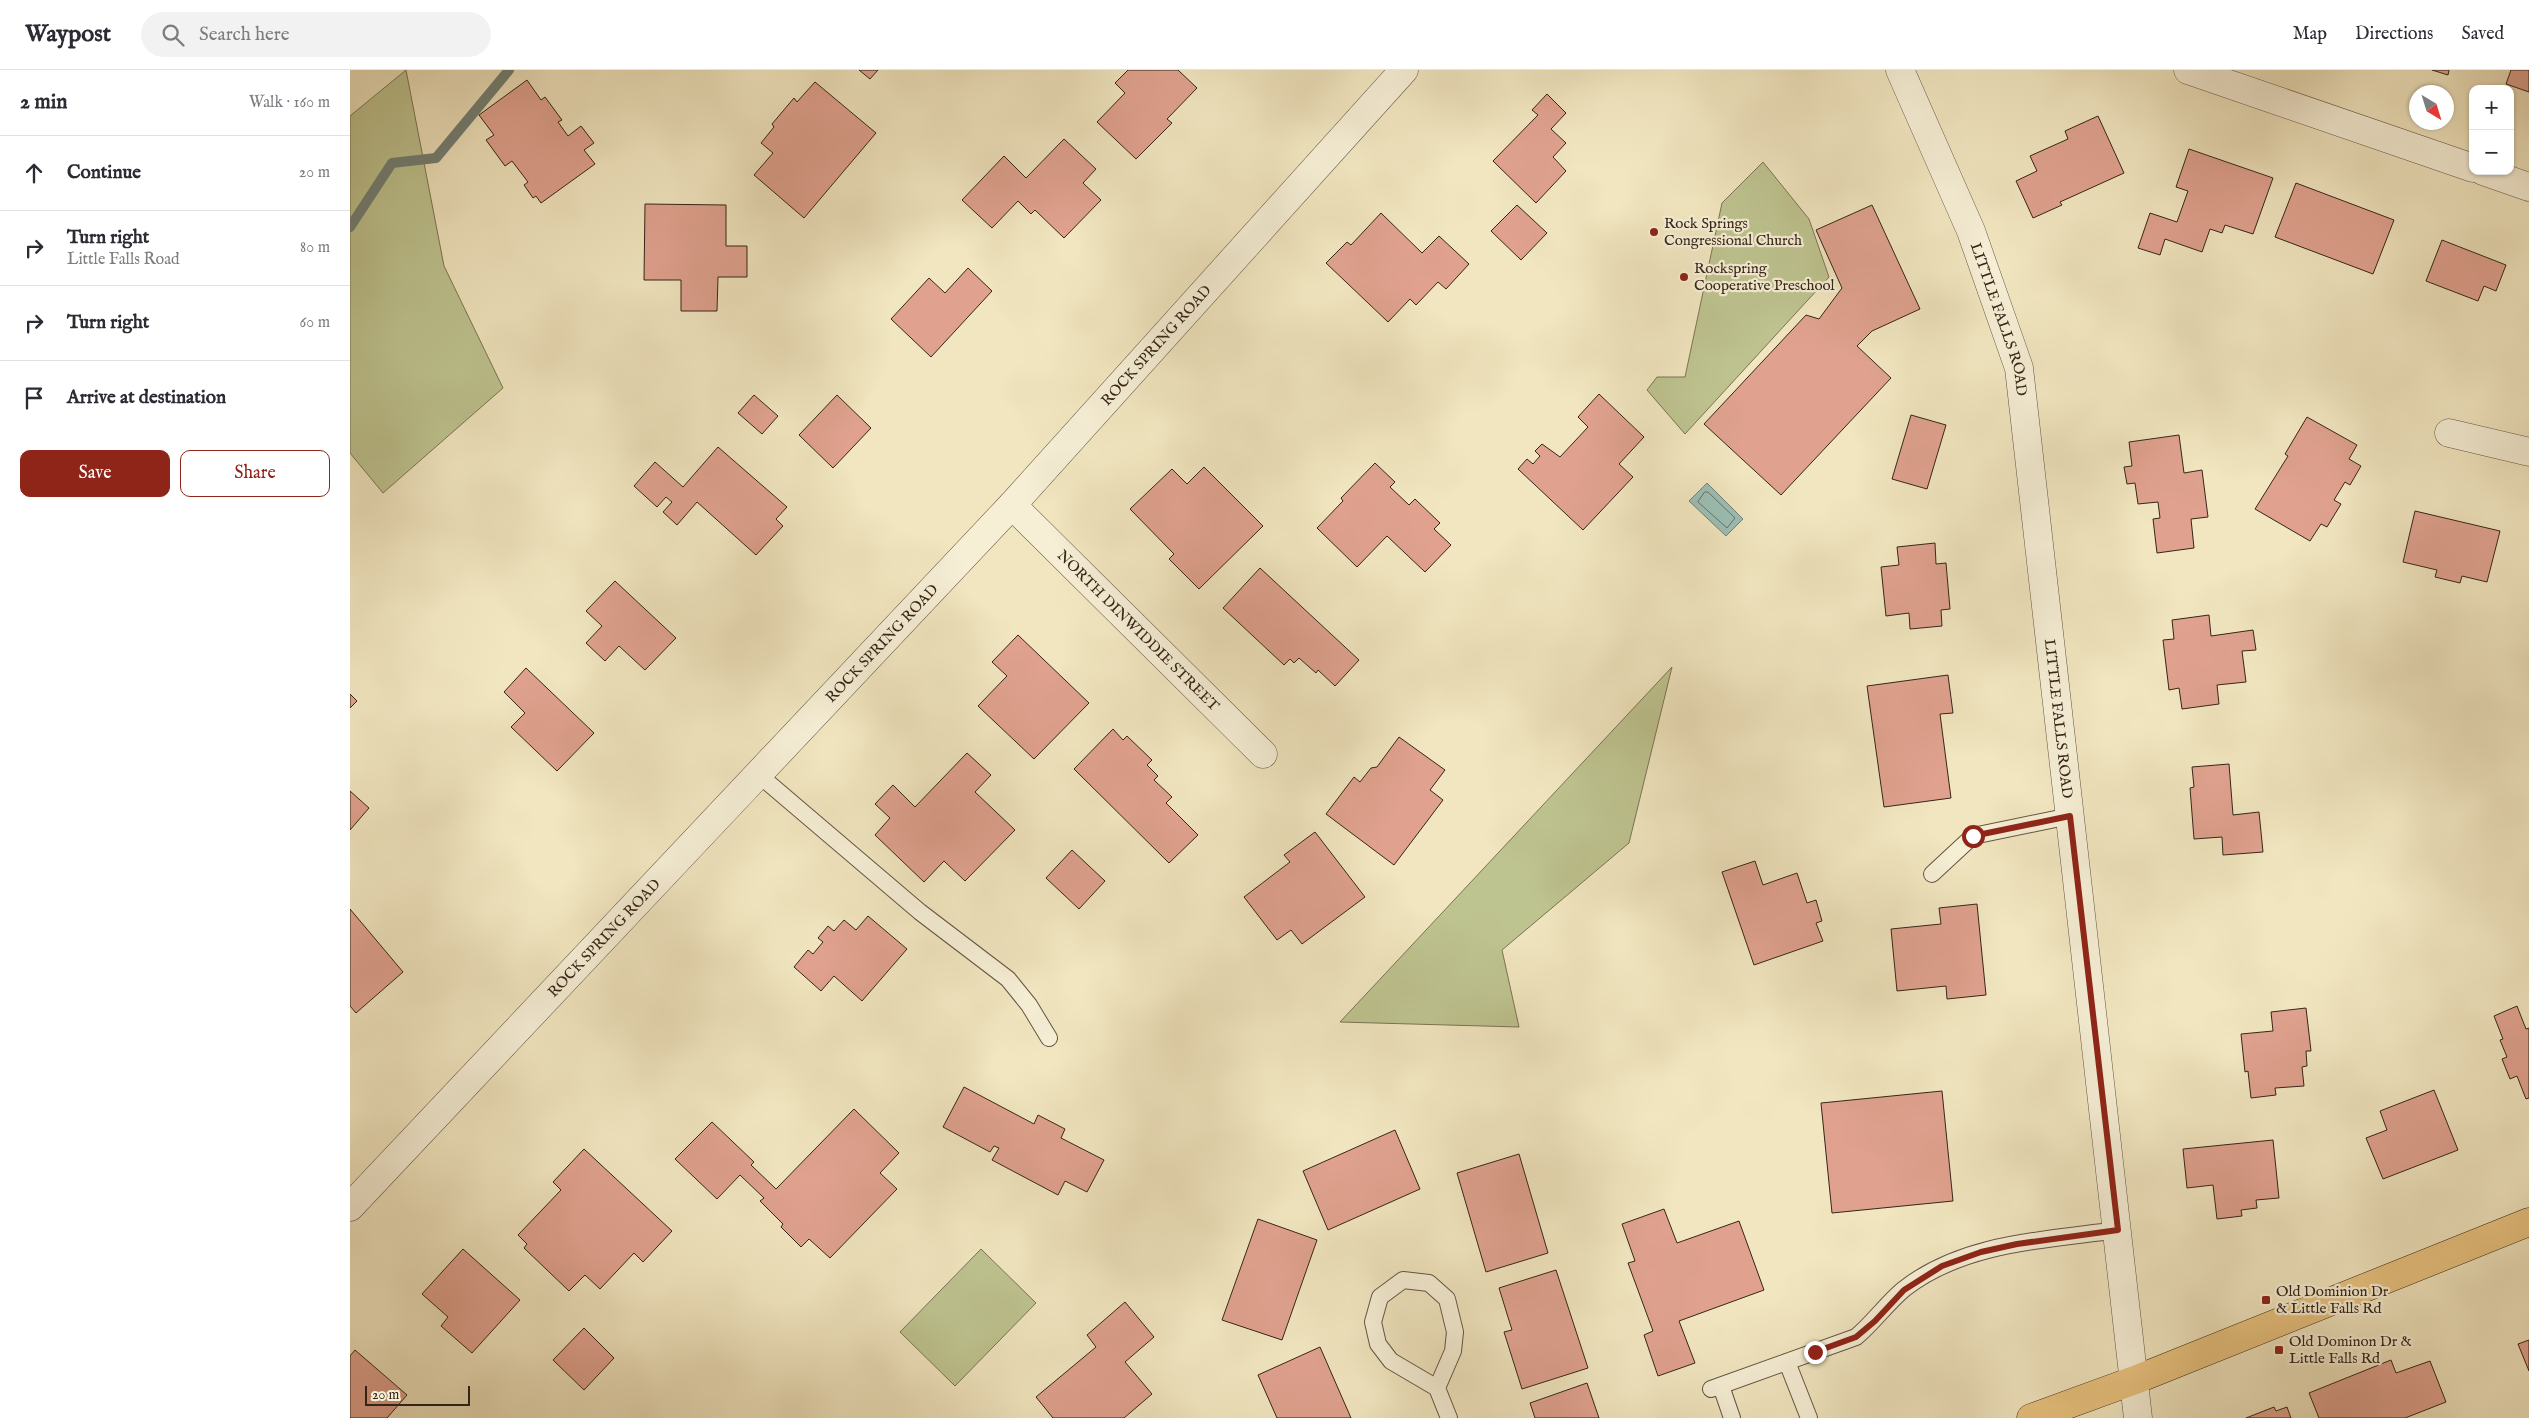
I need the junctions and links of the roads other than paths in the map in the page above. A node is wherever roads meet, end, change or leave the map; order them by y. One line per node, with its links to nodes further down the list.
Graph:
1 (1404, 70): 9 (street, ROCK SPRING ROAD)
2 (1900, 70): 12 (street, LITTLE FALLS ROAD)
3 (2188, 70): 4 (street)
4 (2469, 167)
5 (2494, 175): 6 (street)
6 (2529, 187)
7 (2449, 433): 8 (street)
8 (2529, 452)
9 (1012, 505): 10 (street, NORTH DINWIDDIE STREET); 11 (street, ROCK SPRING ROAD)
10 (1263, 754)
11 (758, 774): 14 (lane); 15 (street, ROCK SPRING ROAD)
12 (2070, 816): 13 (lane); 17 (street, LITTLE FALLS ROAD)
13 (1932, 874)
14 (1049, 1038)
15 (350, 1207)
16 (2529, 1222): 19 (main road)
17 (2118, 1230): 18 (lane); 19 (street, LITTLE FALLS ROAD)
18 (1787, 1362): 22 (lane); 23 (lane)
19 (2135, 1380): 24 (main road); 25 (street, LITTLE FALLS ROAD)
20 (1437, 1388): 20 (lane); 21 (lane)
21 (1449, 1418)
22 (1732, 1418)
23 (1809, 1418)
24 (2031, 1418)
25 (2138, 1418)

